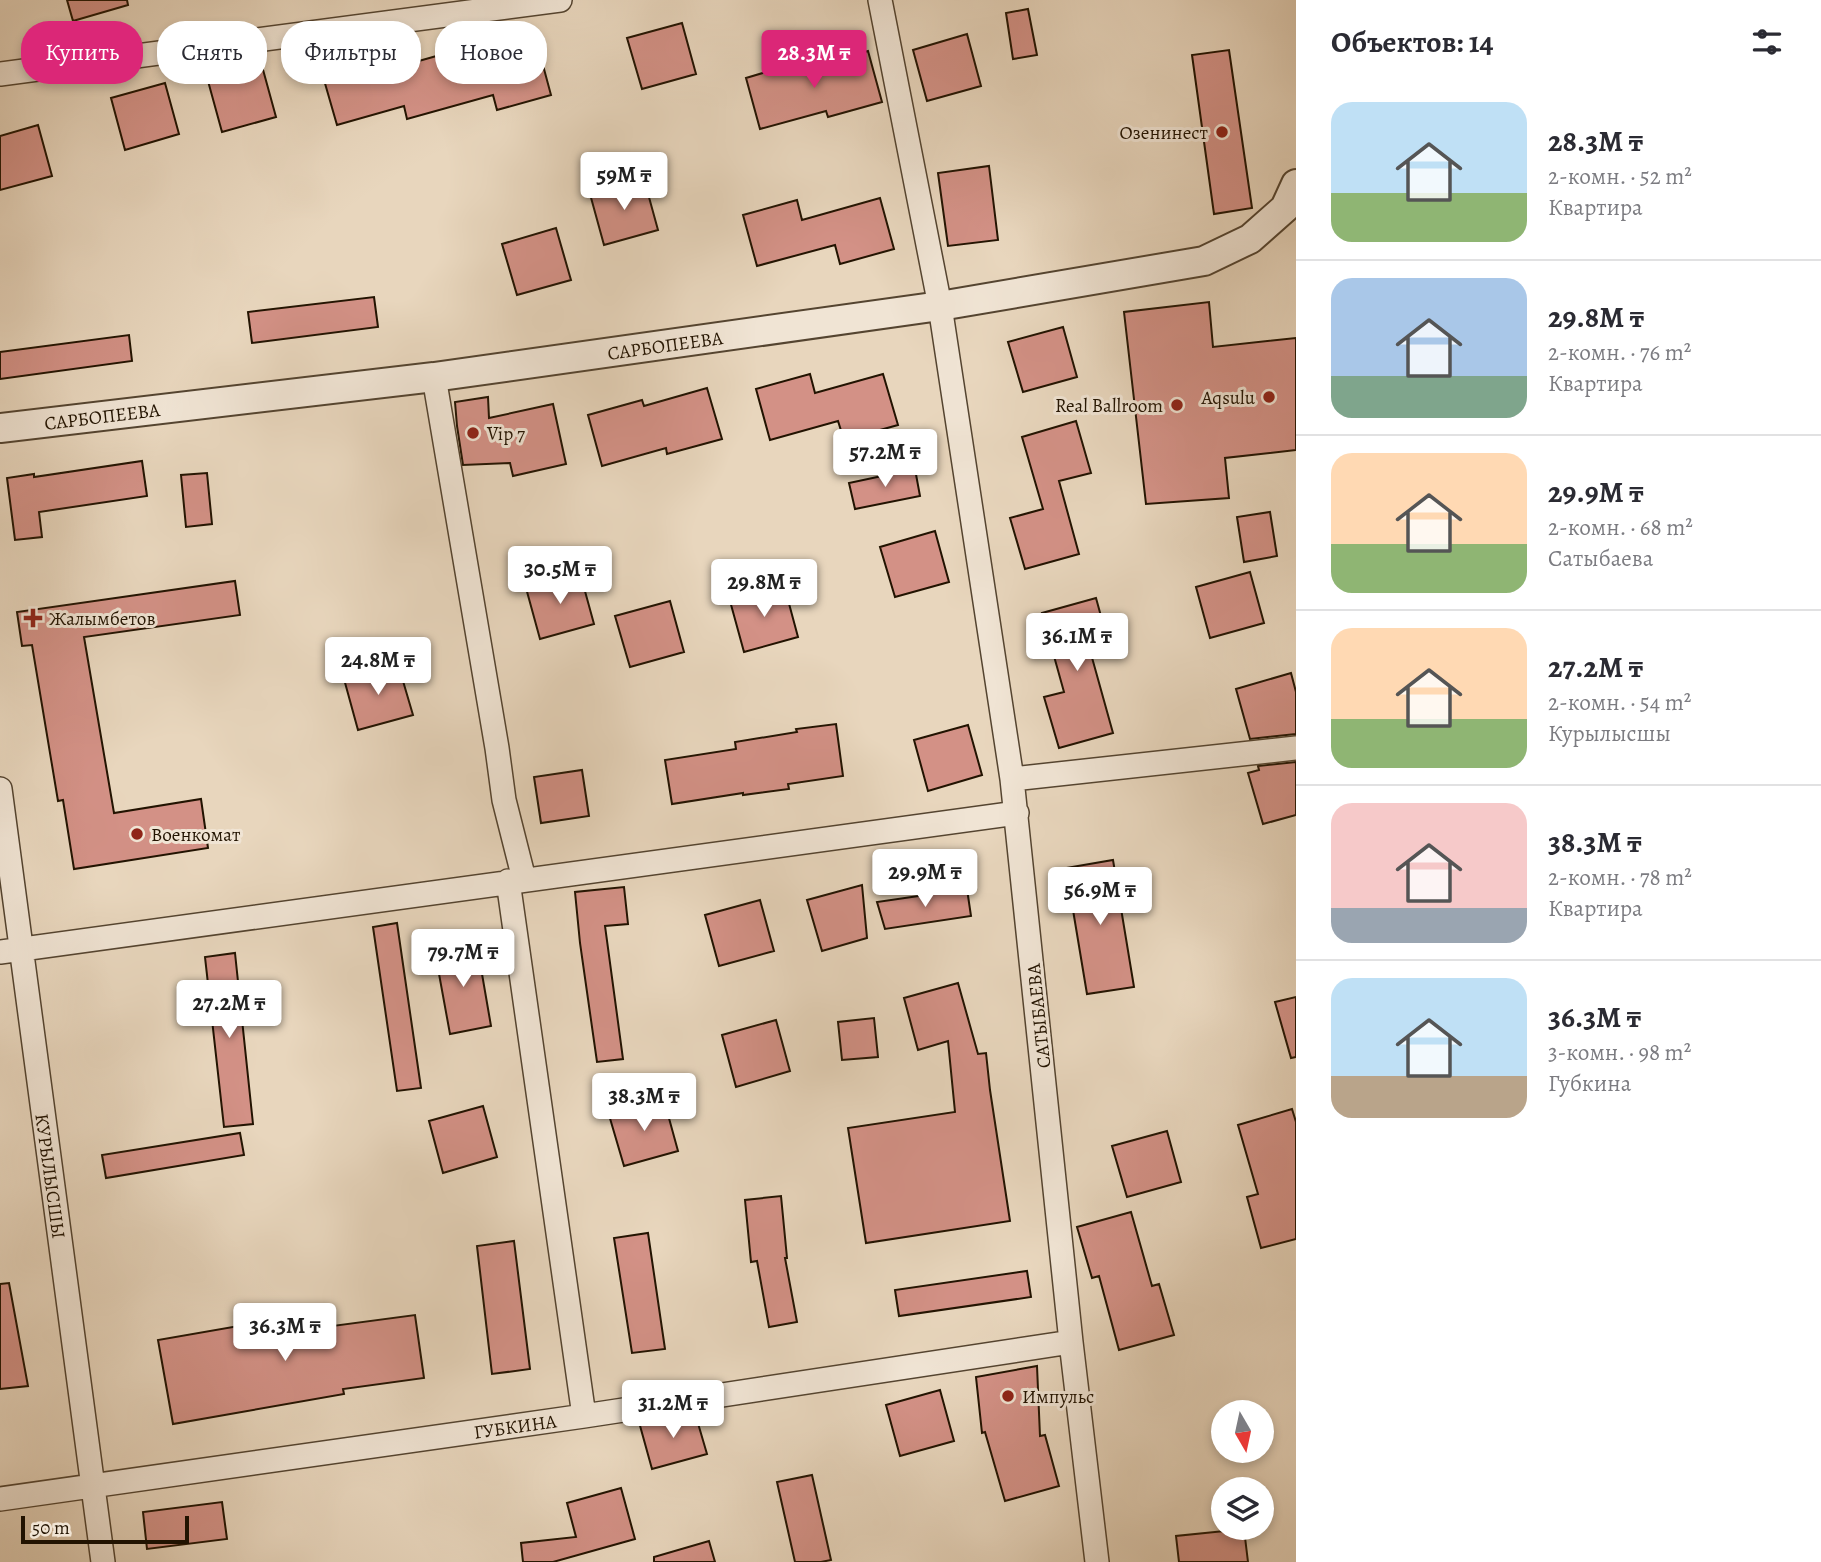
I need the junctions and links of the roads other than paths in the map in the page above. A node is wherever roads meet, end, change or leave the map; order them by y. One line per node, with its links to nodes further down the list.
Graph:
1 (561, 0): 3 (street)
2 (880, 0): 5 (street, САТЫБАЕВА)
3 (0, 74)
4 (1296, 184): 5 (street, САРБОПЕЕВА)
5 (940, 306): 6 (street, САРБОПЕЕВА); 9 (street, САТЫБАЕВА)
6 (434, 377): 7 (street, САРБОПЕЕВА); 12 (street)
7 (0, 428)
8 (1296, 748): 9 (street)
9 (1012, 779): 11 (street, САТЫБАЕВА)
10 (0, 789): 13 (street, КУРЫЛЫСШЫ)
11 (1017, 813): 12 (street); 14 (street, САТЫБАЕВА)
12 (516, 880): 13 (street); 15 (street)
13 (11, 951): 16 (street, КУРЫЛЫСШЫ)
14 (1071, 1342): 15 (street, ГУБКИНА); 19 (street, САТЫБАЕВА)
15 (584, 1416): 16 (street, ГУБКИНА)
16 (93, 1486): 17 (street, ГУБКИНА); 18 (street, КУРЫЛЫСШЫ)
17 (0, 1499)
18 (103, 1562)
19 (1097, 1562)

